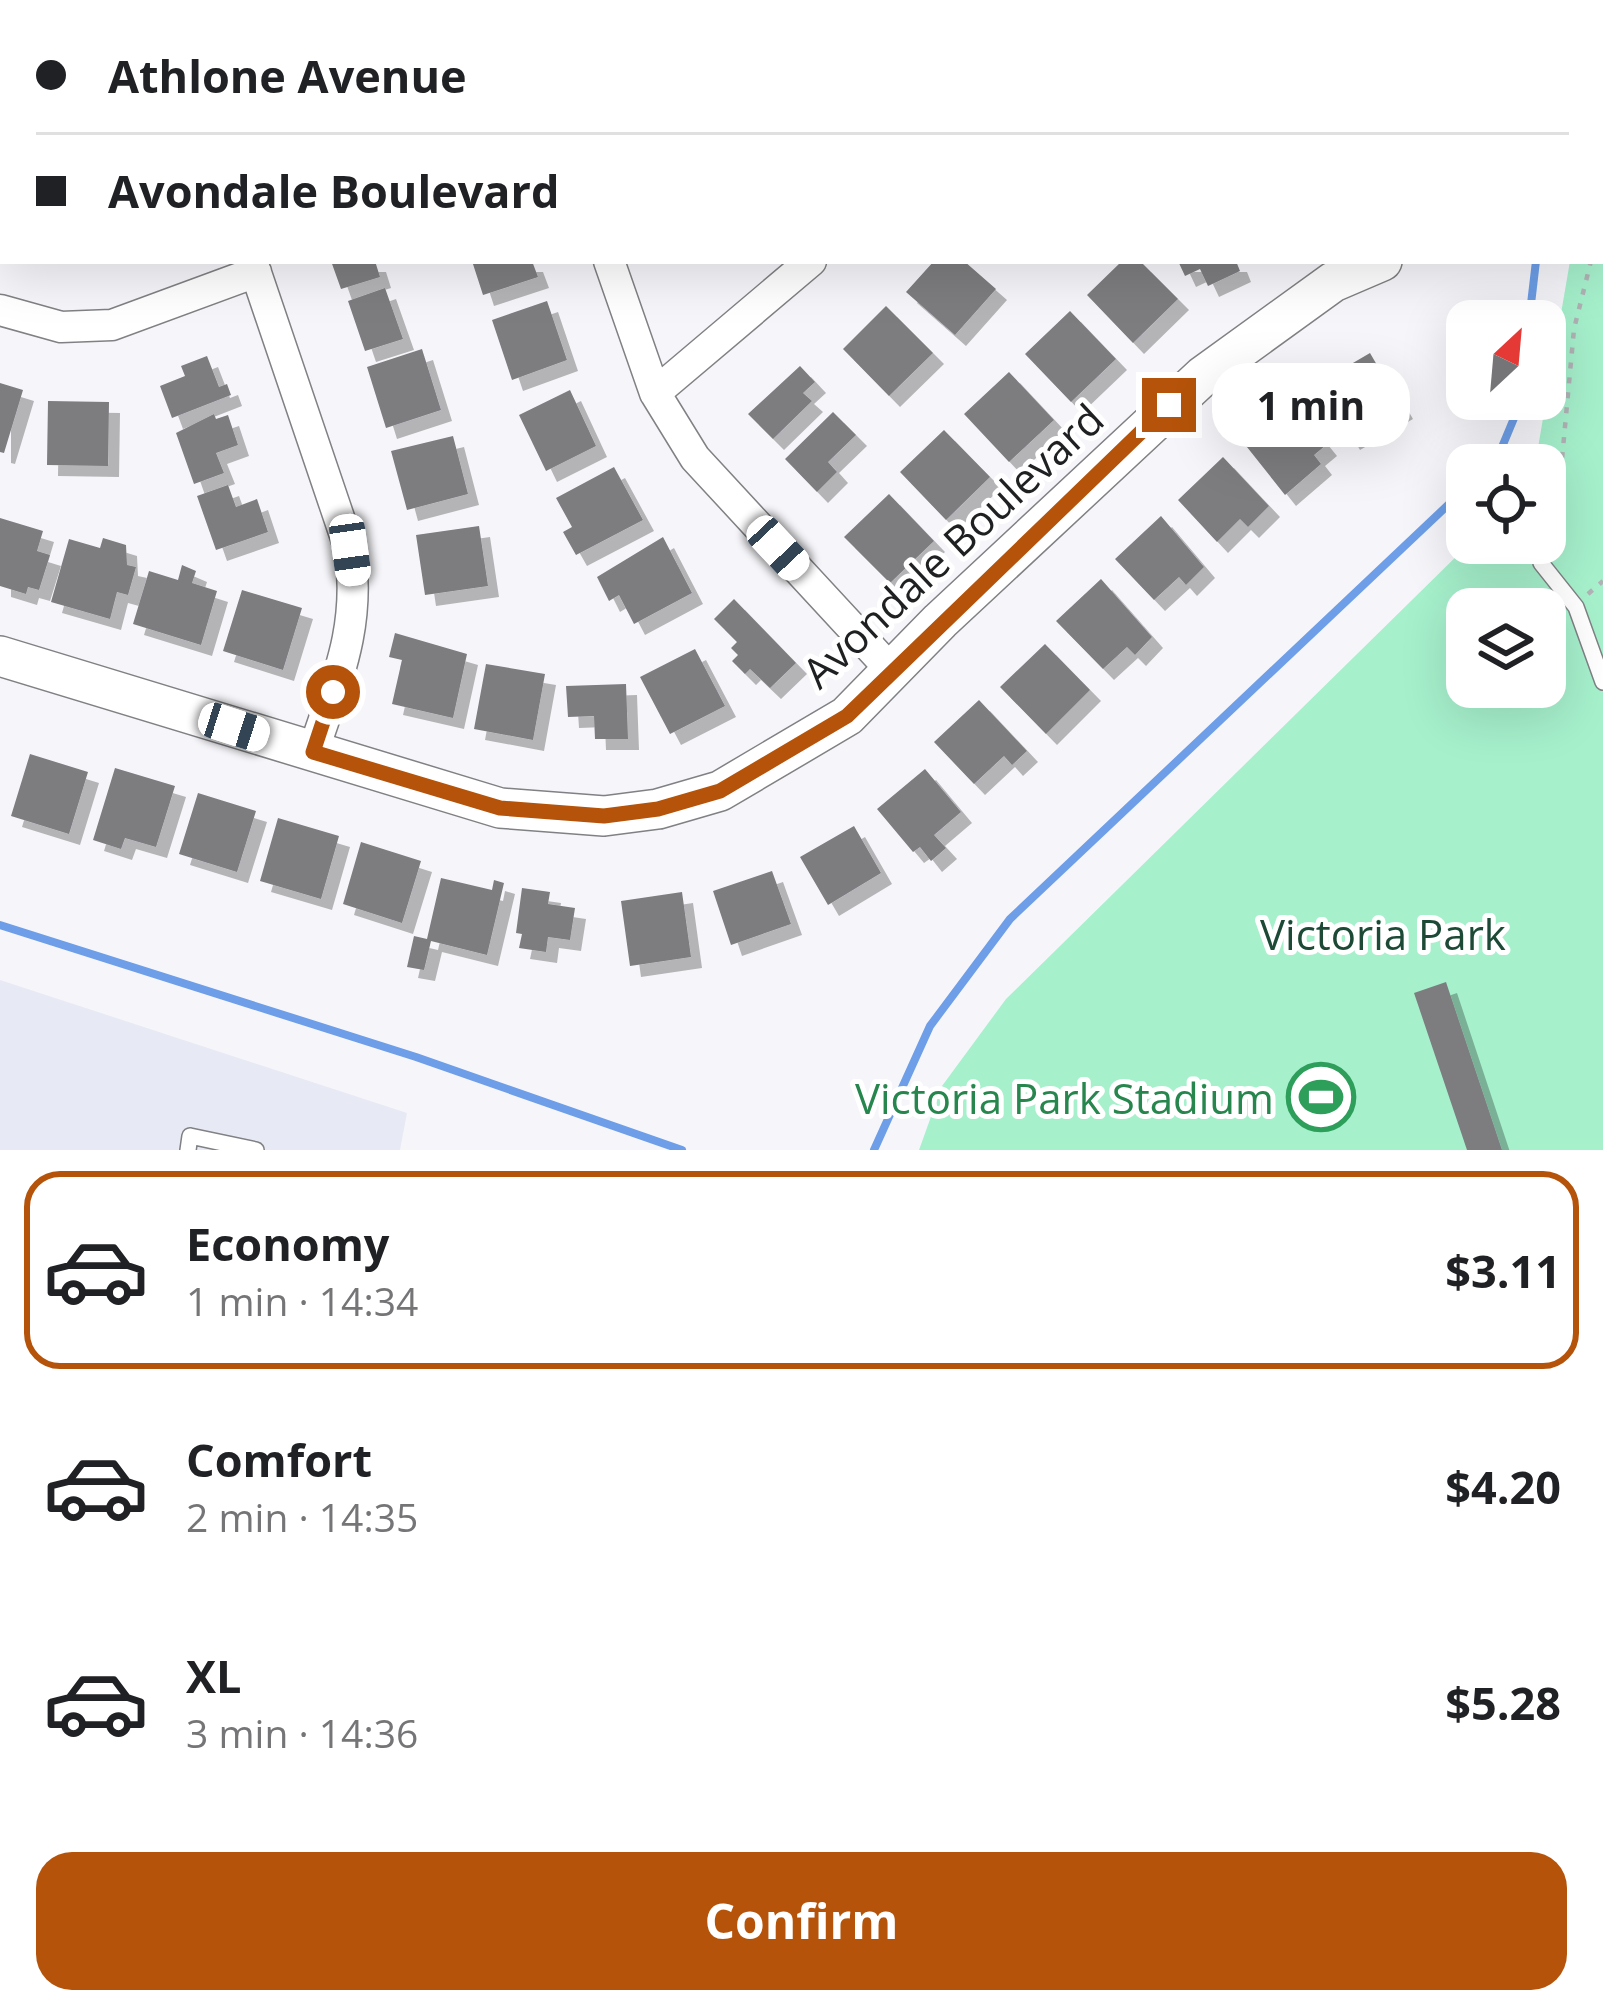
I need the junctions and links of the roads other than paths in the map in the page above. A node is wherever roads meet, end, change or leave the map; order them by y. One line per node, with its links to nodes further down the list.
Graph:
1 (610, 264): 7 (street)
2 (807, 264): 7 (street)
3 (1366, 264): 5 (street, Avondale Boulevard)
4 (254, 267): 6 (street); 12 (street)
5 (1328, 271): 10 (street, Avondale Boulevard)
6 (0, 310)
7 (655, 393): 10 (street)
8 (1543, 564): 11 (lane)
9 (0, 656): 12 (street, Avondale Boulevard)
10 (892, 671): 12 (street, Avondale Boulevard)
11 (1603, 682)
12 (313, 752)
13 (188, 1150): 14 (lane)
14 (256, 1150)

